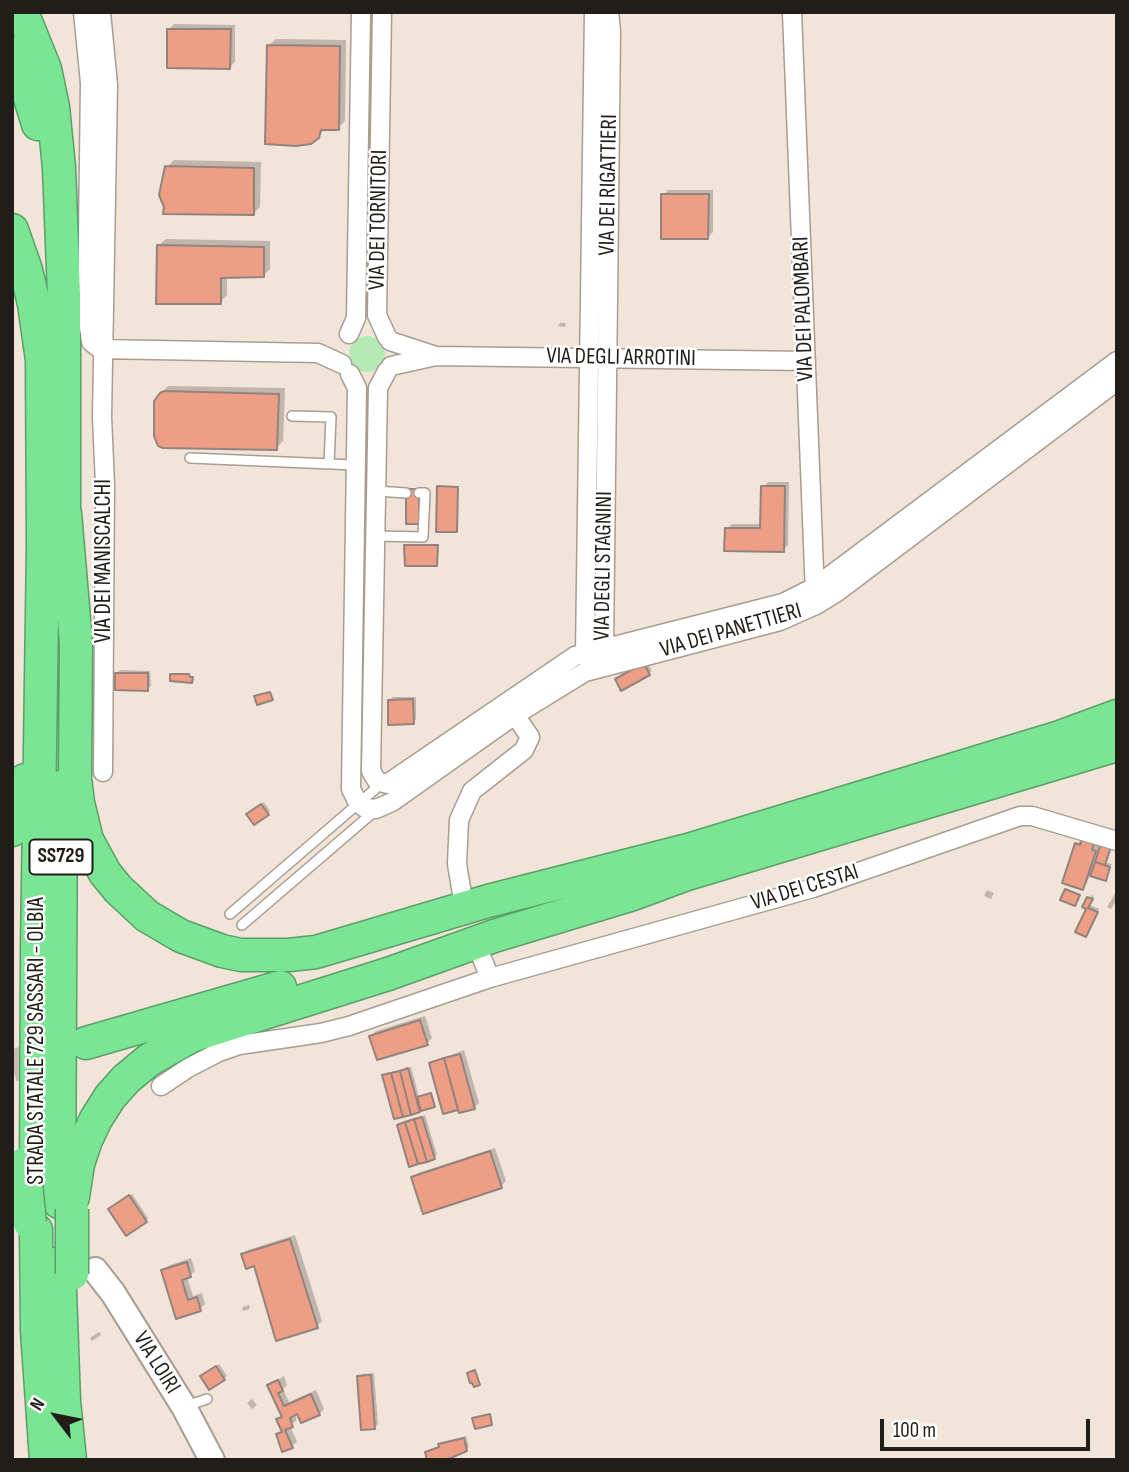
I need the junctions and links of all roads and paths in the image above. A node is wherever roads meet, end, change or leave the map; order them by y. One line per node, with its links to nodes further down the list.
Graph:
1 (83, 12): 12 (street)
2 (101, 12): 12 (street)
3 (361, 12): 10 (street, VIA DEI TORNITORI)
4 (382, 12): 11 (street, VIA DEI TORNITORI)
5 (594, 12): 20 (street, VIA DEI RIGATTIERI)
6 (609, 12): 20 (street, VIA DEI RIGATTIERI)
7 (792, 12): 21 (street, VIA DEI PALOMBARI)
8 (22, 13): 14 (highway, SS729)
9 (12, 53): 14 (highway)
10 (359, 100): 11 (street); 15 (street, VIA DEI TORNITORI)
11 (381, 101): 16 (street, VIA DEI TORNITORI)
12 (99, 128): 17 (street)
13 (14, 237): 38 (highway, STRADA STATALE 729 SASSARI - OLBIA / SS729)
14 (61, 248): 33 (highway, STRADA STATALE 729 SASSARI - OLBIA / SS729)
15 (346, 337): 16 (street); 18 (street); 24 (street)
16 (389, 339): 19 (street); 23 (street)
17 (104, 349): 18 (street); 46 (street, VIA DEI MANISCALCHI)
18 (318, 353): 24 (street)
19 (436, 356): 20 (street, VIA DEGLI ARROTINI); 23 (street)
20 (598, 357): 21 (street, VIA DEGLI ARROTINI); 40 (street, VIA DEGLI STAGNINI); 41 (street, VIA DEGLI STAGNINI)
21 (806, 361): 37 (street, VIA DEI PALOMBARI)
22 (1117, 361): 37 (street, VIA DEI PANETTIERI)
23 (389, 368): 24 (street); 30 (street)
24 (346, 369): 29 (street)
25 (1117, 382): 39 (street, VIA DEI PANETTIERI)
26 (292, 416): 28 (lane)
27 (190, 458): 28 (lane)
28 (329, 464): 29 (lane)
29 (355, 465): 35 (street)
30 (376, 491): 31 (lane); 34 (street)
31 (406, 494)
32 (419, 494): 34 (lane)
33 (65, 513): 52 (highway); 62 (highway, STRADA STATALE 729 SASSARI - OLBIA / SS729)
34 (374, 536): 36 (street)
35 (353, 576): 36 (street); 48 (street)
36 (374, 576): 47 (street)
37 (815, 587): 39 (street, VIA DEI PALOMBARI); 40 (street, VIA DEI PANETTIERI)
38 (41, 604): 50 (highway); 61 (highway, STRADA STATALE 729 SASSARI - OLBIA / SS729)
39 (816, 606): 42 (street, VIA DEI PANETTIERI)
40 (604, 650): 41 (street, VIA DEI PANETTIERI); 42 (street, VIA DEGLI STAGNINI)
41 (585, 653): 42 (street, VIA DEGLI STAGNINI); 47 (street, VIA DEI PANETTIERI)
42 (597, 668): 43 (street, VIA DEI PANETTIERI)
43 (515, 715): 49 (street, VIA DEI PANETTIERI); 53 (street)
44 (1117, 716): 52 (highway)
45 (1117, 745): 52 (highway)
46 (103, 772)
47 (381, 783): 48 (lane)
48 (359, 803): 49 (street); 54 (lane)
49 (376, 809): 55 (lane)
50 (12, 830)
51 (1117, 841): 58 (street, VIA DEI CESTAI)
52 (686, 862): 59 (highway); 62 (highway)
53 (462, 894)
54 (230, 915)
55 (242, 925)
56 (12, 936): 61 (highway)
57 (480, 951): 58 (street)
58 (490, 978): 60 (street, VIA DEI CESTAI)
59 (86, 1043)
60 (161, 1086)
61 (30, 1170): 63 (highway, bridge)
62 (65, 1206): 63 (highway, STRADA STATALE 729 SASSARI - OLBIA / SS729)
63 (65, 1272): 64 (highway, STRADA STATALE 729 SASSARI - OLBIA / SS729); 65 (highway, STRADA STATALE 729 SASSARI - OLBIA / SS729); 66 (street, VIA LOIRI)
64 (46, 1460)
65 (70, 1460)
66 (212, 1460)

